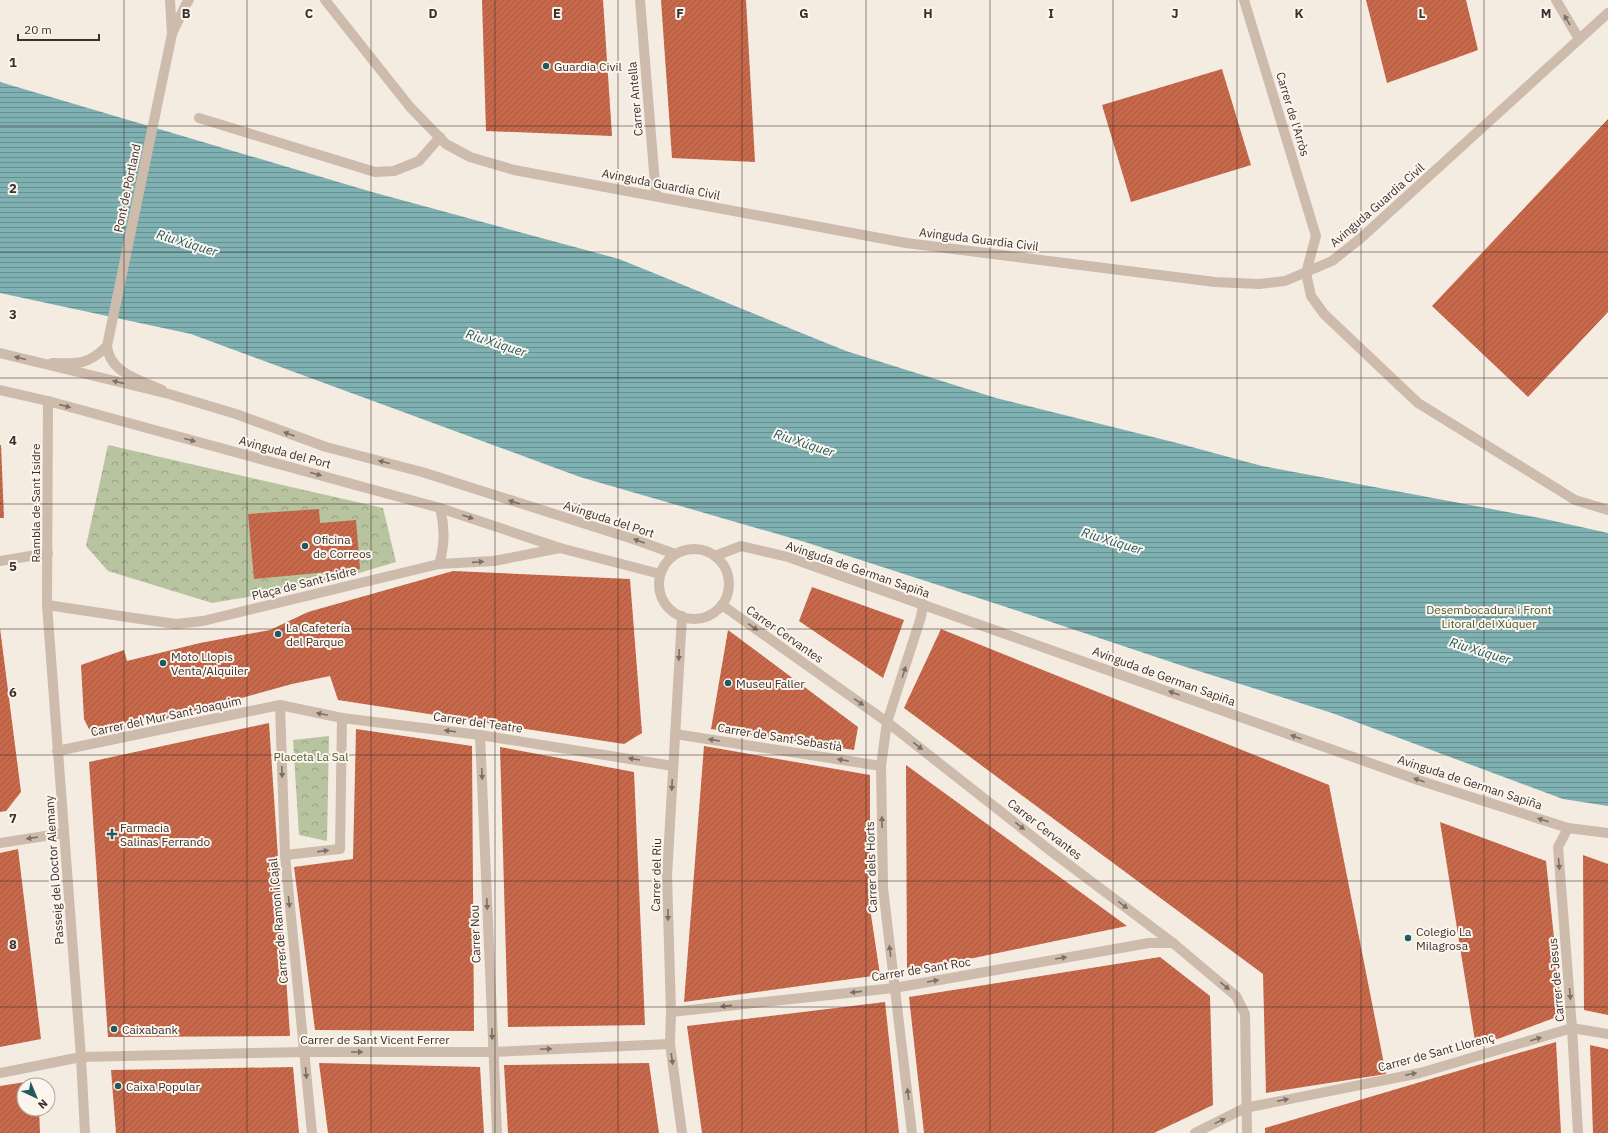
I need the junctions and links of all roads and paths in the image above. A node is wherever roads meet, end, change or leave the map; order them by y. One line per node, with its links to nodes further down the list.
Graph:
1 (162, 0): 8 (street)
2 (170, 0): 8 (street)
3 (189, 0): 10 (street)
4 (325, 0): 13 (street, Avinguda Guardia Civil)
5 (640, 0): 14 (street, Carrer Antella)
6 (1244, 0): 15 (street, Carrer de l'Arròs)
7 (1556, 0): 11 (street, one-way to 7)
8 (170, 13): 10 (street)
9 (1608, 13): 11 (street, Avinguda Guardia Civil)
10 (172, 34): 16 (street, Pont de Pòrtland)
11 (1579, 39): 15 (street, Avinguda Guardia Civil)
12 (199, 118): 13 (street)
13 (440, 137): 14 (street, Avinguda Guardia Civil)
14 (656, 196): 15 (street, Avinguda Guardia Civil)
15 (1306, 273): 23 (street)
16 (107, 346): 18 (street, Avinguda del Port); 20 (street, Avinguda del Port)
17 (0, 353): 18 (street, Avinguda del Port, one-way to 17)
18 (39, 363): 20 (street, Avinguda del Port, one-way to 18)
19 (0, 390): 21 (street, Avinguda del Port)
20 (169, 394): 26 (street, Avinguda del Port, one-way to 20)
21 (48, 401): 22 (street, Avinguda del Port, one-way to 22); 25 (street, Rambla de Sant Isidre)
22 (440, 508): 24 (street, Avinguda del Port, one-way to 24); 29 (street)
23 (1608, 510)
24 (560, 548): 29 (street, Plaça de Sant Isidre, one-way to 24); 30 (street, Plaça de Sant Isidre)
25 (48, 553): 28 (street); 32 (street, Rambla de Sant Isidre)
26 (675, 554): 27 (street); 30 (street)
27 (715, 556): 31 (street, Avinguda de German Sapiña); 33 (street)
28 (0, 561)
29 (439, 564): 32 (street, Plaça de Sant Isidre)
30 (660, 574): 34 (street)
31 (923, 604): 37 (street, Carrer dels Horts, one-way to 31); 43 (street, Avinguda de German Sapiña, one-way to 31)
32 (47, 605): 40 (street, Passeig del Doctor Alemany)
33 (722, 605): 34 (street); 37 (street, Carrer Cervantes, one-way to 37)
34 (682, 616): 38 (street, Carrer del Riu, one-way to 38)
35 (280, 705): 36 (street, Carrer del Teatre, one-way to 35); 40 (street, Carrer del Mur Sant Joaquim); 47 (street, Carrer de Ramon i Cajal, one-way to 47)
36 (342, 718): 39 (street, Carrer del Teatre, one-way to 36); 47 (street, one-way to 36)
37 (887, 722): 42 (street, Carrer dels Horts); 48 (street, Carrer Cervantes, one-way to 48)
38 (675, 734): 41 (street, Carrer del Riu); 42 (street, Carrer de Sant Sebastià, one-way to 38)
39 (480, 735): 41 (street, Carrer del Teatre, one-way to 39); 55 (street, Carrer Nou, one-way to 55)
40 (57, 751): 44 (street, Passeig del Doctor Alemany)
41 (673, 766): 50 (street, Carrer del Riu, one-way to 50)
42 (881, 766): 49 (street, Carrer dels Horts, one-way to 42)
43 (1568, 828): 45 (street, Avinguda de German Sapiña); 51 (street, Carrer de Jesus, one-way to 51)
44 (64, 833): 46 (street, one-way to 46); 56 (street, Passeig del Doctor Alemany)
45 (1607, 834)
46 (0, 843)
47 (285, 856): 54 (street, Carrer de Ramon i Cajal, one-way to 54)
48 (1173, 943): 49 (street, Carrer de Sant Roc, one-way to 48); 58 (street, Carrer Cervantes, one-way to 58)
49 (894, 988): 50 (street, Carrer de Sant Roc, one-way to 50); 63 (street, Carrer dels Horts, one-way to 49)
50 (671, 1012): 53 (street, Carrer del Riu)
51 (1572, 1028): 52 (street, Carrer de Sant Llorenç); 58 (street, Carrer de Sant Llorenç, one-way to 51); 66 (street, Carrer de Jesus)
52 (1608, 1034)
53 (670, 1044): 55 (street, Carrer de Sant Vicent Ferrer, one-way to 53); 62 (street, Carrer del Riu, one-way to 62)
54 (304, 1052): 55 (street, Carrer de Sant Vicent Ferrer, one-way to 55); 56 (street, Carrer de Sant Vicent Ferrer); 60 (street, Carrer de Ramon i Cajal, one-way to 60)
55 (493, 1052): 61 (street, Carrer Nou)
56 (81, 1057): 57 (street, Carrer de Sant Vicent Ferrer); 59 (street, Passeig del Doctor Alemany)
57 (0, 1074)
58 (1245, 1108): 64 (street, Carrer de Sant Llorenç, one-way to 58); 65 (street, Carrer Cervantes)
59 (85, 1133)
60 (312, 1133)
61 (497, 1133)
62 (682, 1133)
63 (912, 1133)
64 (1195, 1133)
65 (1247, 1133)
66 (1578, 1133)

